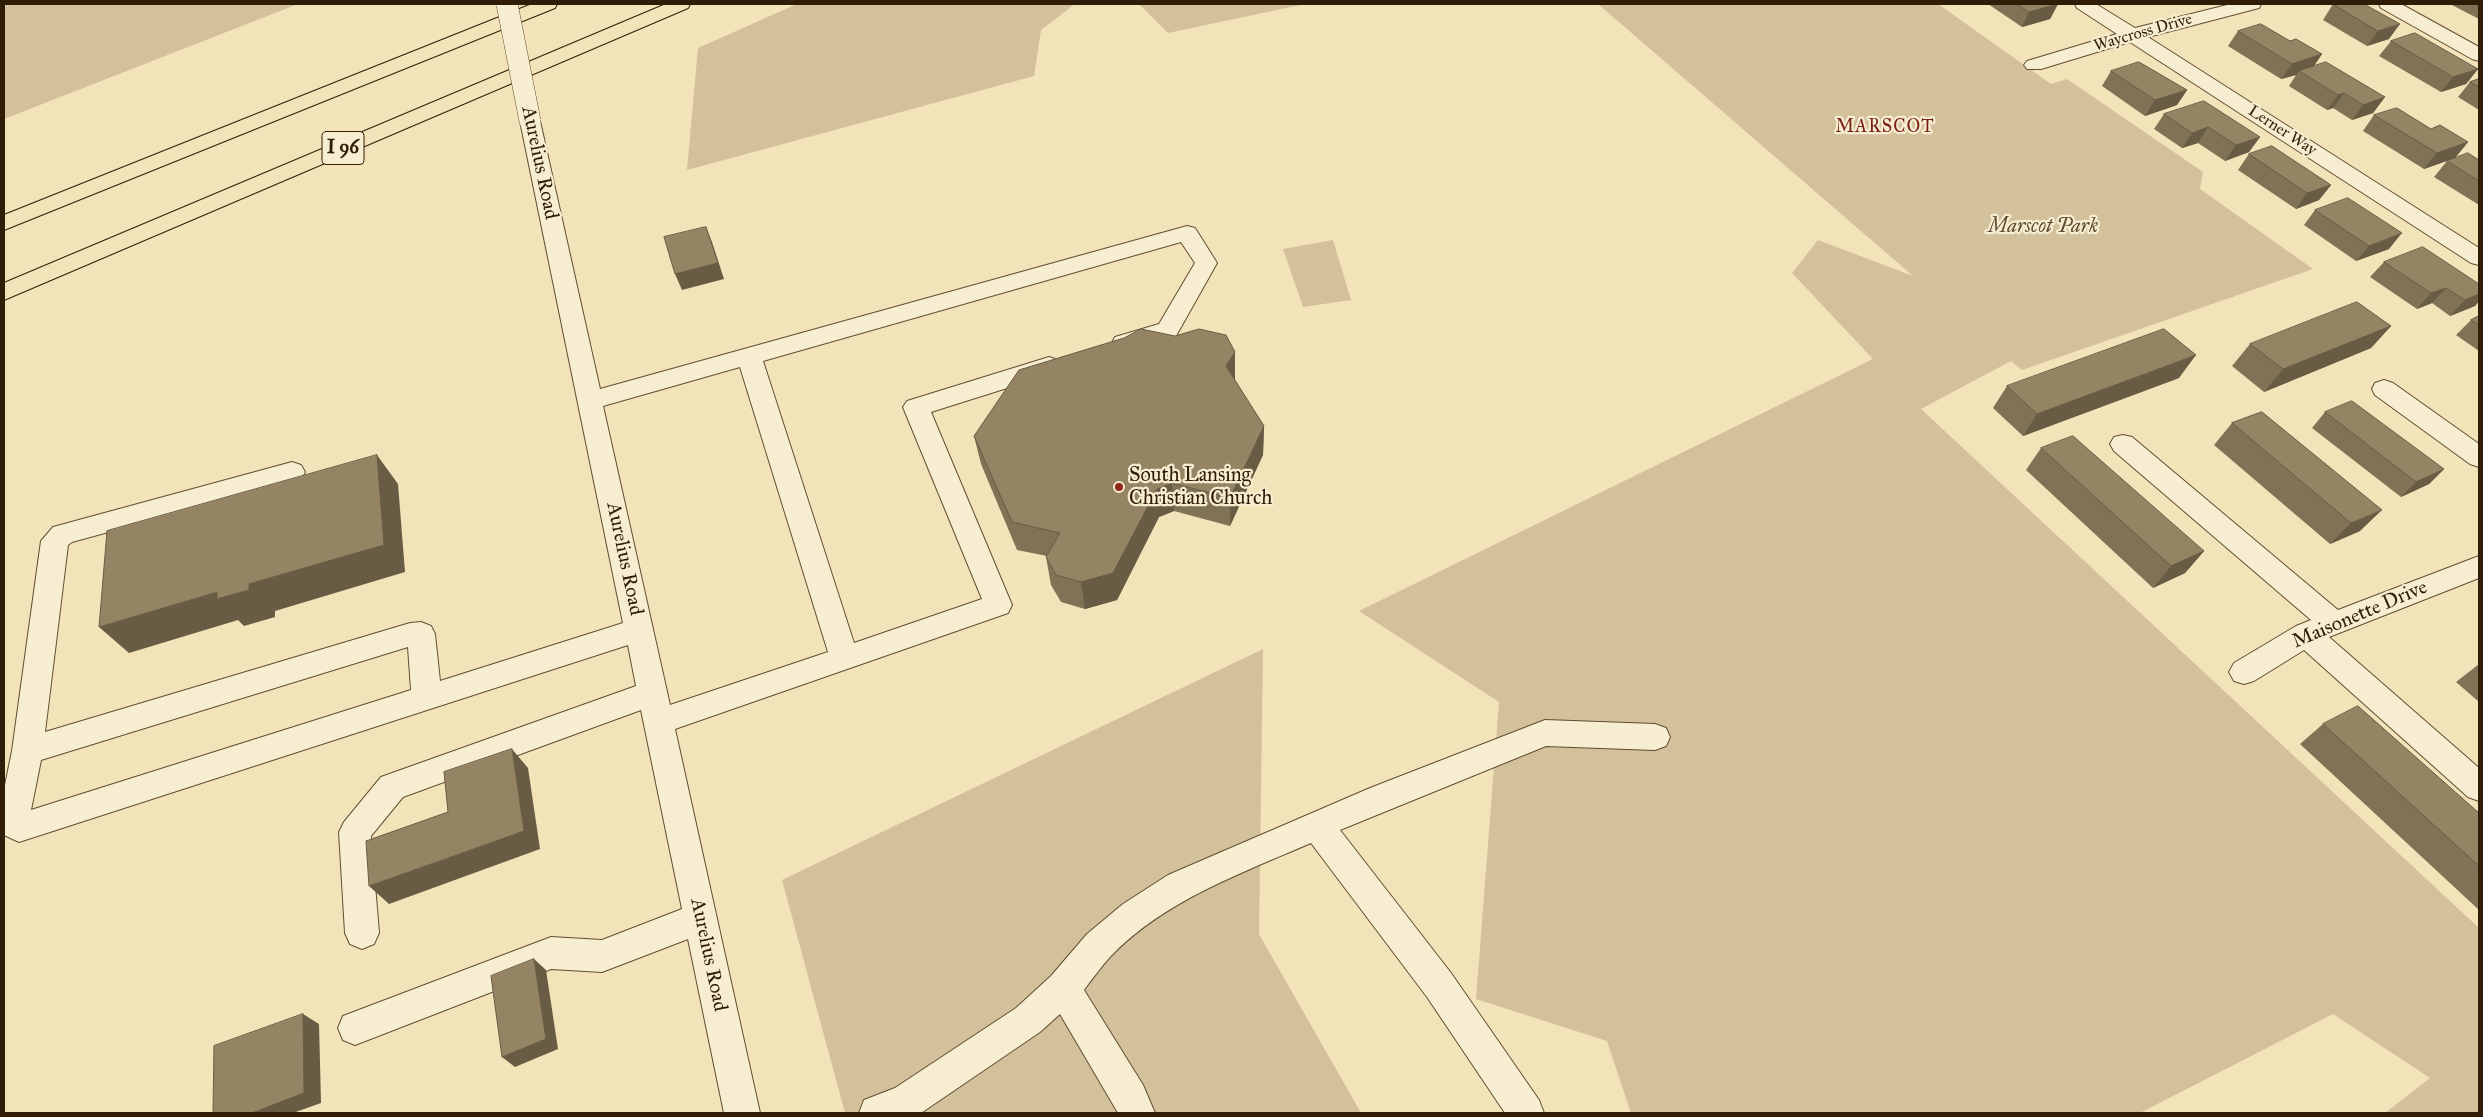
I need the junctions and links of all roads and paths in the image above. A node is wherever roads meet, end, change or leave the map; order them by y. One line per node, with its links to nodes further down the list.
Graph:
1 (507, 4): 17 (street, Aurelius Road, bridge)
2 (548, 4): 10 (highway)
3 (682, 4): 12 (highway, I 96)
4 (2084, 4): 7 (street, Lerner Way)
5 (2252, 4): 7 (street, Waycross Drive)
6 (2388, 4): 8 (street)
7 (2132, 35): 9 (street, Waycross Drive); 11 (street, Lerner Way)
8 (2479, 55)
9 (2034, 65)
10 (4, 223)
11 (2479, 258)
12 (4, 292)
13 (1103, 350): 14 (street)
14 (749, 356): 17 (street); 25 (street)
15 (1075, 358): 25 (street)
16 (2384, 389): 19 (street)
17 (590, 401): 23 (street, Aurelius Road)
18 (2123, 444): 22 (street)
19 (2479, 457)
20 (292, 472): 31 (street)
21 (2479, 566): 22 (street, Maisonette Drive)
22 (2334, 623): 24 (street, Maisonette Drive)
23 (639, 630): 27 (street, Aurelius Road); 28 (street)
24 (2306, 634): 26 (street, Maisonette Drive); 32 (street)
25 (844, 658): 29 (street)
26 (2244, 672)
27 (652, 693): 29 (street, Aurelius Road); 36 (street)
28 (427, 698): 31 (street); 34 (street)
29 (658, 722): 35 (street, Aurelius Road)
30 (1655, 737): 33 (street)
31 (27, 751): 34 (street)
32 (2479, 787)
33 (1318, 824): 37 (street); 42 (street)
34 (11, 830)
35 (700, 918): 38 (street); 39 (street, Aurelius Road)
36 (362, 933)
37 (1063, 988): 40 (street); 41 (street)
38 (355, 1028)
39 (742, 1113)
40 (877, 1113)
41 (1137, 1113)
42 (1526, 1113)

